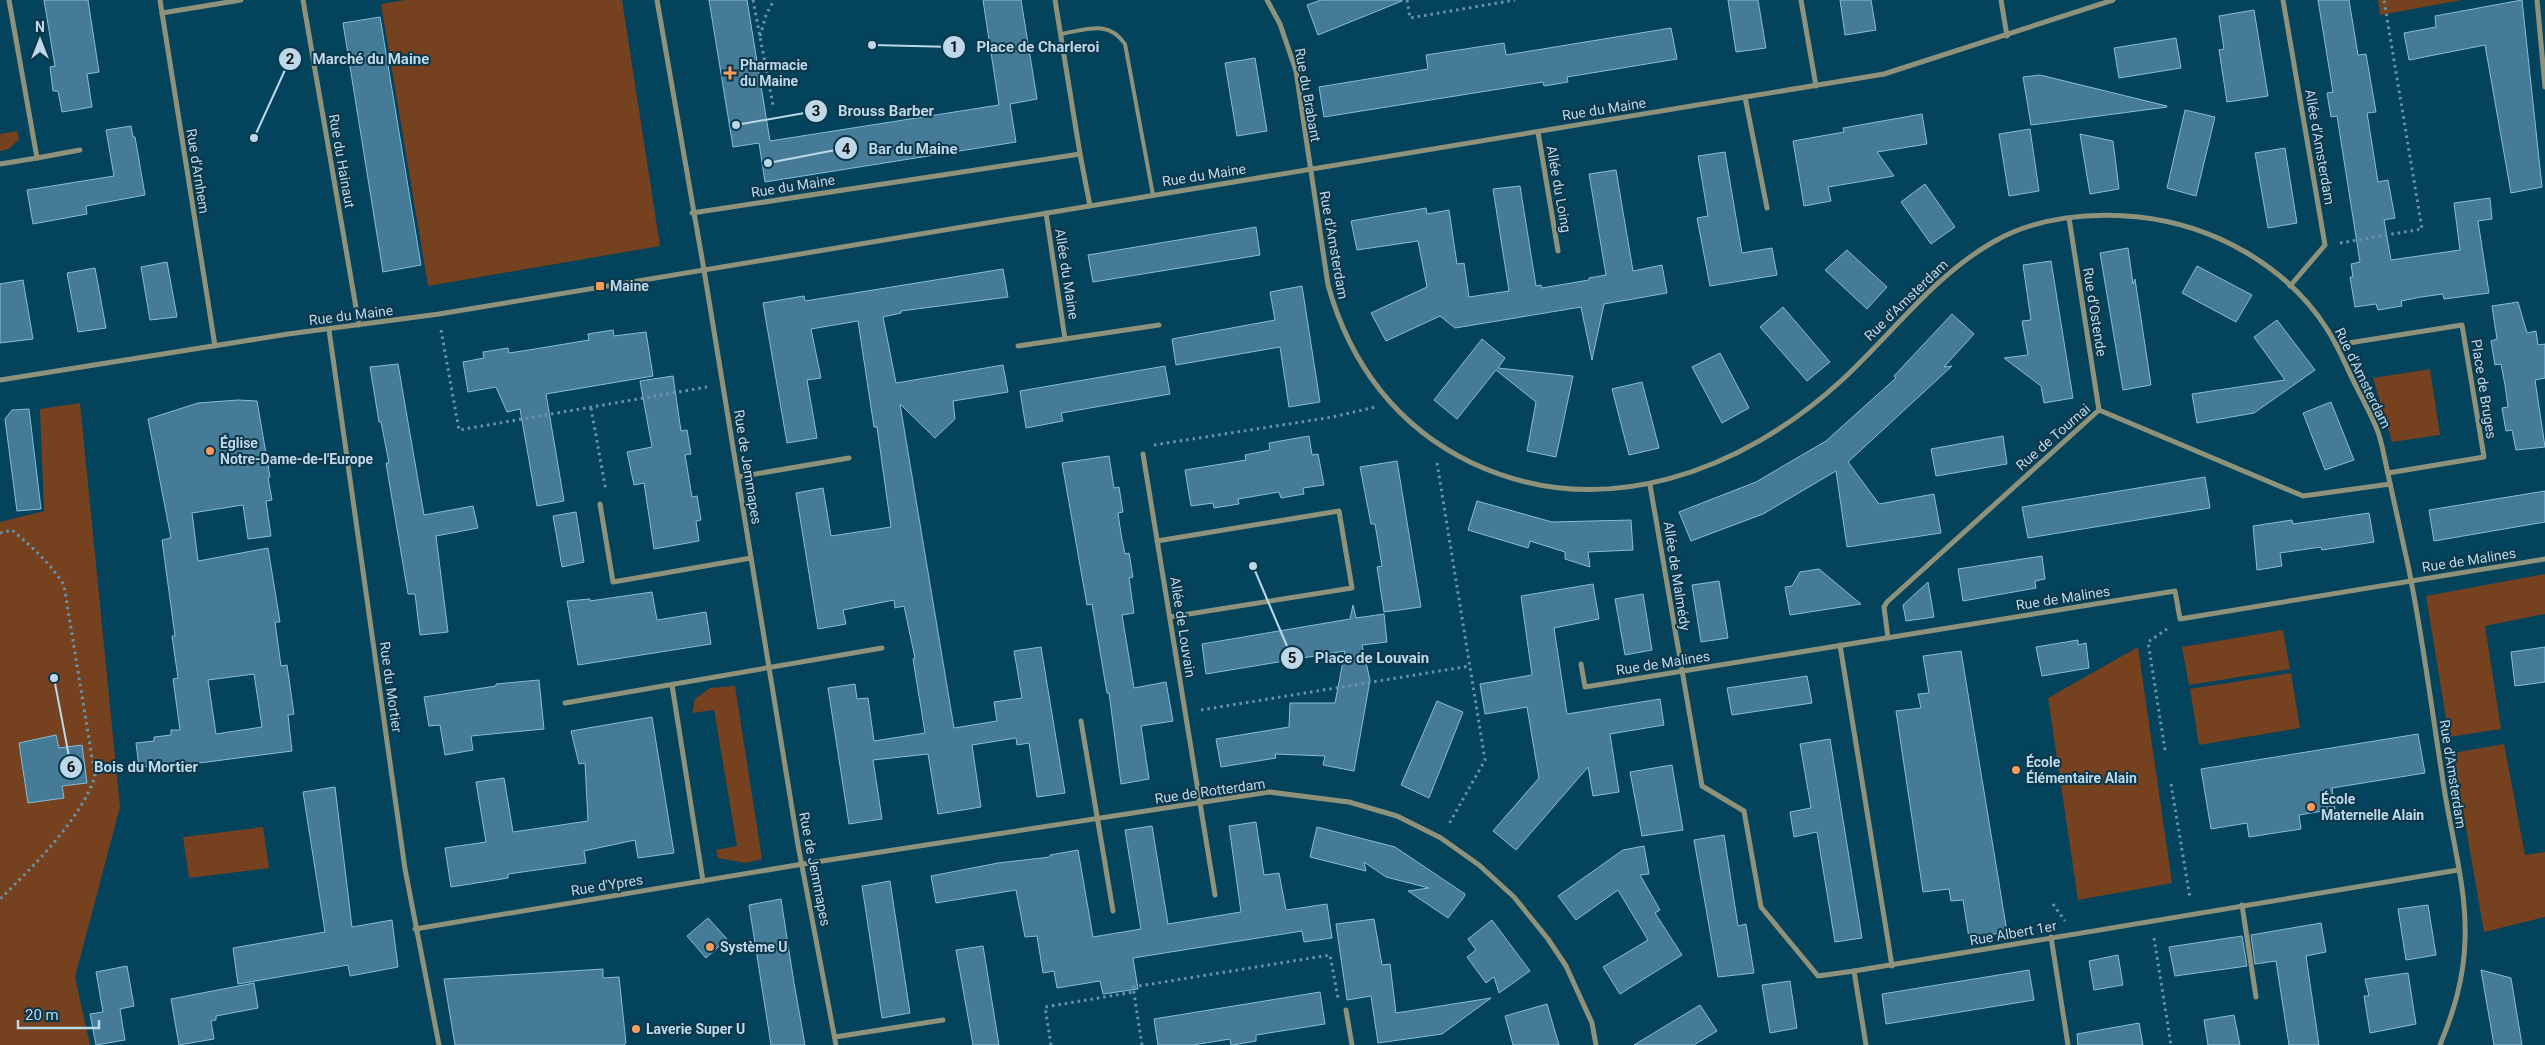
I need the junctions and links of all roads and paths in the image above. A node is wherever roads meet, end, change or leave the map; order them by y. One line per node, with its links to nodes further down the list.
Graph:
1 (9, 0): 29 (street)
2 (160, 0): 18 (street, Rue d'Arnhem)
3 (241, 0): 18 (street)
4 (303, 0): 44 (street, Rue du Hainaut)
5 (657, 0): 35 (street)
6 (753, 0): 21 (path)
7 (774, 0): 21 (path)
8 (1055, 0): 19 (street)
9 (1266, 0): 31 (street, Rue du Brabant)
10 (1407, 0): 11 (path)
11 (1515, 0)
12 (1801, 0): 22 (street)
13 (2001, 0): 20 (street)
14 (2112, 0): 20 (street, Rue du Maine)
15 (2283, 0): 38 (street, Allée d'Amsterdam)
16 (2384, 0): 38 (path)
17 (2537, 0): 23 (street)
18 (162, 13): 48 (street, Rue d'Arnhem)
19 (1061, 34): 28 (street); 32 (lane)
20 (2007, 36): 22 (street, Rue du Maine)
21 (760, 37): 25 (path)
22 (1816, 86): 24 (street, Rue du Maine)
23 (2545, 87)
24 (1745, 97): 26 (street, Rue du Maine); 34 (street)
25 (773, 104)
26 (1538, 132): 31 (street, Rue du Maine); 39 (street, Allée du Loing)
27 (80, 150): 29 (street)
28 (1080, 154): 33 (street); 35 (street, Rue du Maine)
29 (37, 158): 30 (street)
30 (0, 164)
31 (1309, 169): 32 (street, Rue du Maine); 52 (street, Rue d'Amsterdam)
32 (1153, 195): 33 (street, Rue du Maine)
33 (1090, 206): 36 (street, Rue du Maine)
34 (1767, 208)
35 (692, 213): 40 (street)
36 (1046, 213): 40 (street, Rue du Maine); 46 (street, Allée du Maine)
37 (2069, 218): 41 (street, Rue d'Amsterdam); 54 (street, Rue d'Ostende); 61 (street, Rue d'Amsterdam)
38 (2325, 245): 41 (street)
39 (1558, 251)
40 (704, 270): 42 (street, Rue du Maine); 51 (street, Rue de Jemmapes)
41 (2290, 286): 47 (street, Rue d'Amsterdam)
42 (439, 314): 44 (street, Rue du Maine); 53 (path)
43 (1159, 324): 46 (street, Allée du Maine)
44 (359, 326): 45 (street, Rue du Maine)
45 (329, 330): 48 (street, Rue du Maine); 97 (street, Rue du Mortier)
46 (1066, 339): 49 (street, Allée du Maine)
47 (2336, 345): 58 (street, Rue d'Amsterdam); 58 (street, Place de Bruges)
48 (215, 346): 50 (street, Rue du Maine)
49 (1018, 346)
50 (0, 380)
51 (723, 384): 53 (path); 59 (street, Rue de Jemmapes)
52 (1390, 403): 55 (street, Rue d'Amsterdam); 56 (path)
53 (591, 408): 62 (path)
54 (2099, 410): 60 (street, Rue de Tournai); 70 (street, Rue de Tournai)
55 (1434, 440): 61 (street, Rue d'Amsterdam); 74 (path)
56 (1143, 454): 64 (street, Allée de Louvain)
57 (849, 458): 59 (street)
58 (2388, 473): 60 (street, Rue d'Amsterdam)
59 (738, 476): 65 (street, Rue de Jemmapes)
60 (2390, 484): 67 (street, Rue d'Amsterdam)
61 (1650, 485): 76 (street, Allée de Malmédy)
62 (600, 504): 65 (street)
63 (0, 533): 90 (path)
64 (1157, 541): 68 (street, Allée de Louvain); 68 (street)
65 (751, 558): 75 (street, Rue de Jemmapes)
66 (2545, 559): 67 (street, Rue de Malines)
67 (2411, 581): 69 (street, Rue de Malines); 87 (street, Rue d'Amsterdam)
68 (1170, 617): 79 (street, Allée de Louvain)
69 (2180, 619): 70 (street, Rue de Malines); 81 (path)
70 (1888, 638): 71 (street, Rue de Malines)
71 (1840, 645): 76 (street, Rue de Malines); 99 (street)
72 (882, 648): 75 (street)
73 (1581, 664): 76 (street, Rue de Malines)
74 (1470, 666): 79 (path); 85 (path)
75 (769, 668): 77 (street); 86 (street, Rue de Jemmapes)
76 (1681, 671): 100 (street, Allée de Malmédy)
77 (672, 685): 78 (street); 88 (street)
78 (565, 703)
79 (1185, 713): 83 (street, Allée de Louvain)
80 (1081, 721): 84 (street)
81 (2165, 750)
82 (2171, 784): 92 (path)
83 (1200, 803): 84 (street, Rue de Rotterdam); 85 (street, Rue de Rotterdam); 89 (street, Allée de Louvain)
84 (1097, 819): 86 (street, Rue de Rotterdam); 94 (street)
85 (1441, 838): 111 (street, Rue de Rotterdam)
86 (803, 864): 88 (street, Rue d'Ypres); 105 (street, Rue de Jemmapes)
87 (2458, 870): 93 (street, Rue Albert 1er); 115 (street, Rue d'Amsterdam)
88 (703, 881): 97 (street, Rue d'Ypres)
89 (1215, 894)
90 (0, 899)
91 (2053, 904): 96 (path)
92 (2191, 904)
93 (2242, 905): 95 (street, Rue Albert 1er); 102 (street)
94 (1113, 911)
95 (2151, 920): 98 (street, Rue Albert 1er); 114 (path)
96 (2066, 923)
97 (416, 929): 106 (street, Rue du Mortier)
98 (2051, 937): 99 (street, Rue Albert 1er); 113 (street)
99 (1892, 966): 100 (street, Allée de Malmédy)
100 (1854, 971): 112 (street)
101 (1134, 992): 103 (path); 108 (path); 109 (path)
102 (2256, 997)
103 (1346, 1010): 110 (street)
104 (943, 1020): 105 (street)
105 (835, 1037): 107 (street, Rue de Jemmapes)
106 (439, 1045)
107 (836, 1045)
108 (1051, 1045)
109 (1142, 1045)
110 (1352, 1045)
111 (1596, 1045)
112 (1866, 1045)
113 (2068, 1045)
114 (2171, 1045)
115 (2440, 1045)

